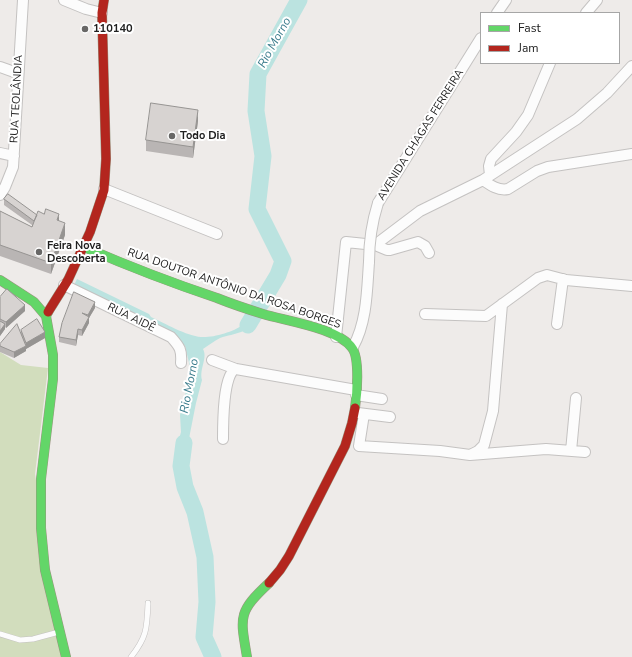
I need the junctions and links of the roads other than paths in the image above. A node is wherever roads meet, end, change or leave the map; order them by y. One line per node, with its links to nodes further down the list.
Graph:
1 (23, 0): 13 (street, RUA TEOLÂNDIA)
2 (64, 0): 8 (street)
3 (104, 0): 8 (main road)
4 (506, 0): 6 (street)
5 (597, 0): 7 (street)
6 (498, 12)
7 (587, 12)
8 (102, 13): 18 (main road)
9 (480, 40): 33 (street, AVENIDA CHAGAS FERREIRA, bridge)
10 (550, 64): 17 (street)
11 (632, 66): 17 (street)
12 (0, 67): 13 (street)
13 (17, 73): 16 (street, RUA TEOLÂNDIA)
14 (0, 153): 16 (street)
15 (632, 154): 17 (street)
16 (14, 156): 19 (street, RUA TEOLÂNDIA)
17 (486, 177): 21 (street)
18 (104, 189): 20 (street); 22 (main road)
19 (0, 195)
20 (217, 234)
21 (375, 245): 23 (street); 32 (street)
22 (84, 247): 26 (main road); 32 (main road, RUA DOUTOR ANTÔNIO DA ROSA BORGES)
23 (429, 253)
24 (563, 279): 27 (street); 28 (street); 31 (street)
25 (0, 280): 30 (main road)
26 (64, 284): 30 (main road); 35 (street, RUA AIDÊ)
27 (632, 286)
28 (502, 304): 29 (street); 46 (street)
29 (425, 314)
30 (46, 316): 48 (main road)
31 (557, 324)
32 (336, 337): 33 (main road, RUA DOUTOR ANTÔNIO DA ROSA BORGES)
33 (353, 347): 37 (main road)
34 (212, 360): 36 (street)
35 (181, 363)
36 (236, 369): 37 (street); 43 (street)
37 (356, 393): 39 (street); 40 (main road)
38 (576, 398): 44 (street)
39 (382, 399)
40 (354, 413): 41 (street); 52 (main road)
41 (364, 414): 42 (street); 46 (street)
42 (390, 416)
43 (223, 438)
44 (571, 451): 45 (street); 46 (street)
45 (585, 452)
46 (470, 455)
47 (148, 603): 51 (lane)
48 (60, 632): 49 (lane); 50 (main road)
49 (0, 634)
50 (66, 657)
51 (131, 657)
52 (247, 657)

